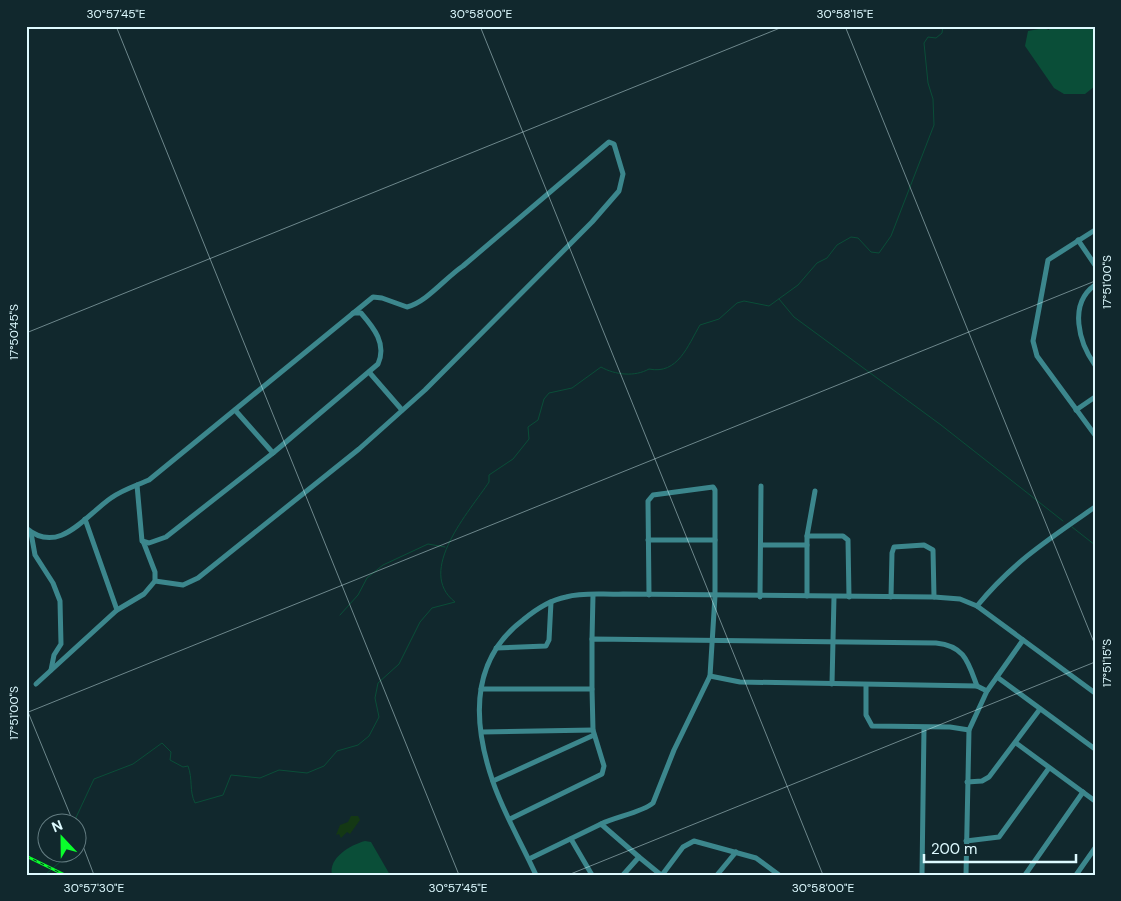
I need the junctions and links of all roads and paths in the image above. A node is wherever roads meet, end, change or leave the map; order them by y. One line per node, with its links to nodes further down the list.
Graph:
1 (1095, 230): 2 (street)
2 (1078, 240): 3 (street); 11 (street)
3 (1095, 265)
4 (1095, 285): 6 (street)
5 (353, 312): 7 (street); 9 (street); 10 (street)
6 (1095, 365)
7 (369, 372): 10 (street); 13 (street)
8 (1095, 397): 11 (street)
9 (235, 410): 13 (street); 14 (street)
10 (402, 410): 27 (street)
11 (1076, 410): 12 (street)
12 (1095, 435)
13 (272, 453): 24 (street)
14 (137, 485): 18 (street); 24 (street)
15 (761, 486): 25 (street)
16 (815, 491): 21 (street)
17 (1095, 507): 38 (street)
18 (85, 519): 20 (street); 39 (street)
19 (26, 528): 20 (street)
20 (31, 533): 45 (street)
21 (808, 536): 26 (street); 34 (street)
22 (648, 540): 23 (street); 23 (street); 29 (street)
23 (715, 540): 30 (street)
24 (142, 541): 27 (street)
25 (761, 545): 26 (street); 32 (street)
26 (807, 545): 31 (street)
27 (155, 581): 39 (street)
28 (592, 595): 29 (street); 37 (street); 40 (street)
29 (648, 595): 30 (street)
30 (715, 596): 32 (street); 42 (street)
31 (807, 596): 32 (street); 33 (street)
32 (760, 597)
33 (834, 597): 34 (street); 43 (street)
34 (848, 597): 35 (street)
35 (891, 597): 36 (street); 36 (street)
36 (934, 597): 38 (street)
37 (551, 602): 44 (street); 44 (street)
38 (977, 606): 41 (street)
39 (117, 610): 45 (street)
40 (592, 639): 42 (street); 53 (street)
41 (1023, 640): 47 (street); 55 (street)
42 (713, 641): 43 (street); 46 (street)
43 (833, 642): 49 (street); 51 (street)
44 (496, 648): 52 (street)
45 (52, 670): 48 (street)
46 (710, 676): 49 (street); 69 (street)
47 (997, 677): 54 (street); 56 (street)
48 (36, 684)
49 (832, 684): 50 (street)
50 (866, 685): 51 (street); 57 (street)
51 (977, 686): 54 (street)
52 (481, 689): 53 (street); 59 (street)
53 (592, 689): 60 (street)
54 (987, 691): 58 (street)
55 (1095, 693)
56 (1040, 709): 61 (street); 62 (street)
57 (924, 728): 58 (street); 83 (street)
58 (969, 730): 65 (street)
59 (482, 732): 60 (street); 64 (street)
60 (593, 732): 64 (street); 68 (street)
61 (1016, 743): 63 (street); 65 (street)
62 (1095, 749)
63 (1049, 768): 66 (street); 71 (street)
64 (493, 780): 68 (street)
65 (967, 782): 71 (street)
66 (1083, 792): 67 (street); 85 (street)
67 (1095, 801)
68 (510, 819): 75 (street)
69 (601, 824): 70 (street); 74 (street)
70 (571, 839): 75 (street); 78 (street)
71 (966, 841): 84 (street)
72 (1095, 848): 86 (street)
73 (736, 852): 76 (street); 80 (street); 81 (street)
74 (639, 857): 79 (street); 80 (street)
75 (529, 859): 77 (street)
76 (772, 872): 82 (street)
77 (536, 875)
78 (592, 875)
79 (623, 875)
80 (661, 875)
81 (717, 875)
82 (780, 875)
83 (922, 875)
84 (966, 875)
85 (1026, 875)
86 (1076, 875)

